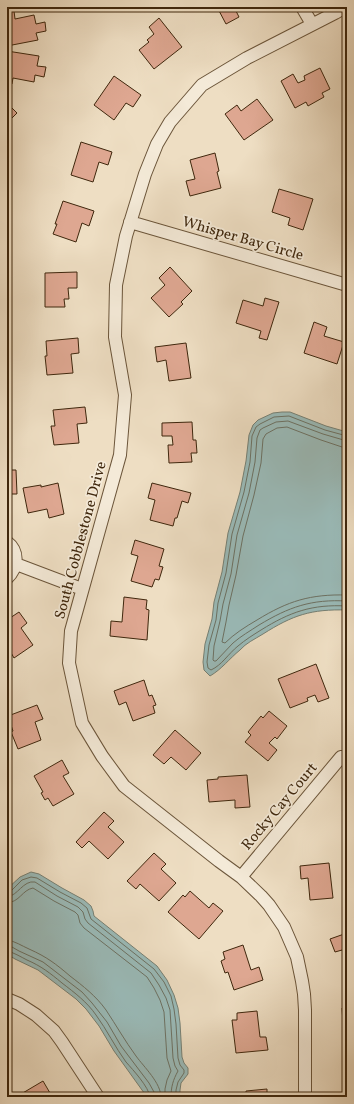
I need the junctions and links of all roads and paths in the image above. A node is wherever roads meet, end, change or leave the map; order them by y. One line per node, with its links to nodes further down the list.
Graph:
1 (302, 7): 3 (street)
2 (345, 7): 3 (street, South Cobblestone Drive)
3 (312, 24): 4 (street, South Cobblestone Drive)
4 (130, 222): 5 (street, Whisper Bay Circle); 9 (street, South Cobblestone Drive)
5 (347, 285)
6 (7, 542): 7 (street)
7 (16, 564): 8 (street); 9 (street)
8 (7, 578)
9 (82, 589): 11 (street, South Cobblestone Drive)
10 (341, 757): 11 (street, Rocky Cay Court)
11 (241, 877): 14 (street, South Cobblestone Drive)
12 (7, 999): 13 (street)
13 (98, 1097)
14 (305, 1097)

